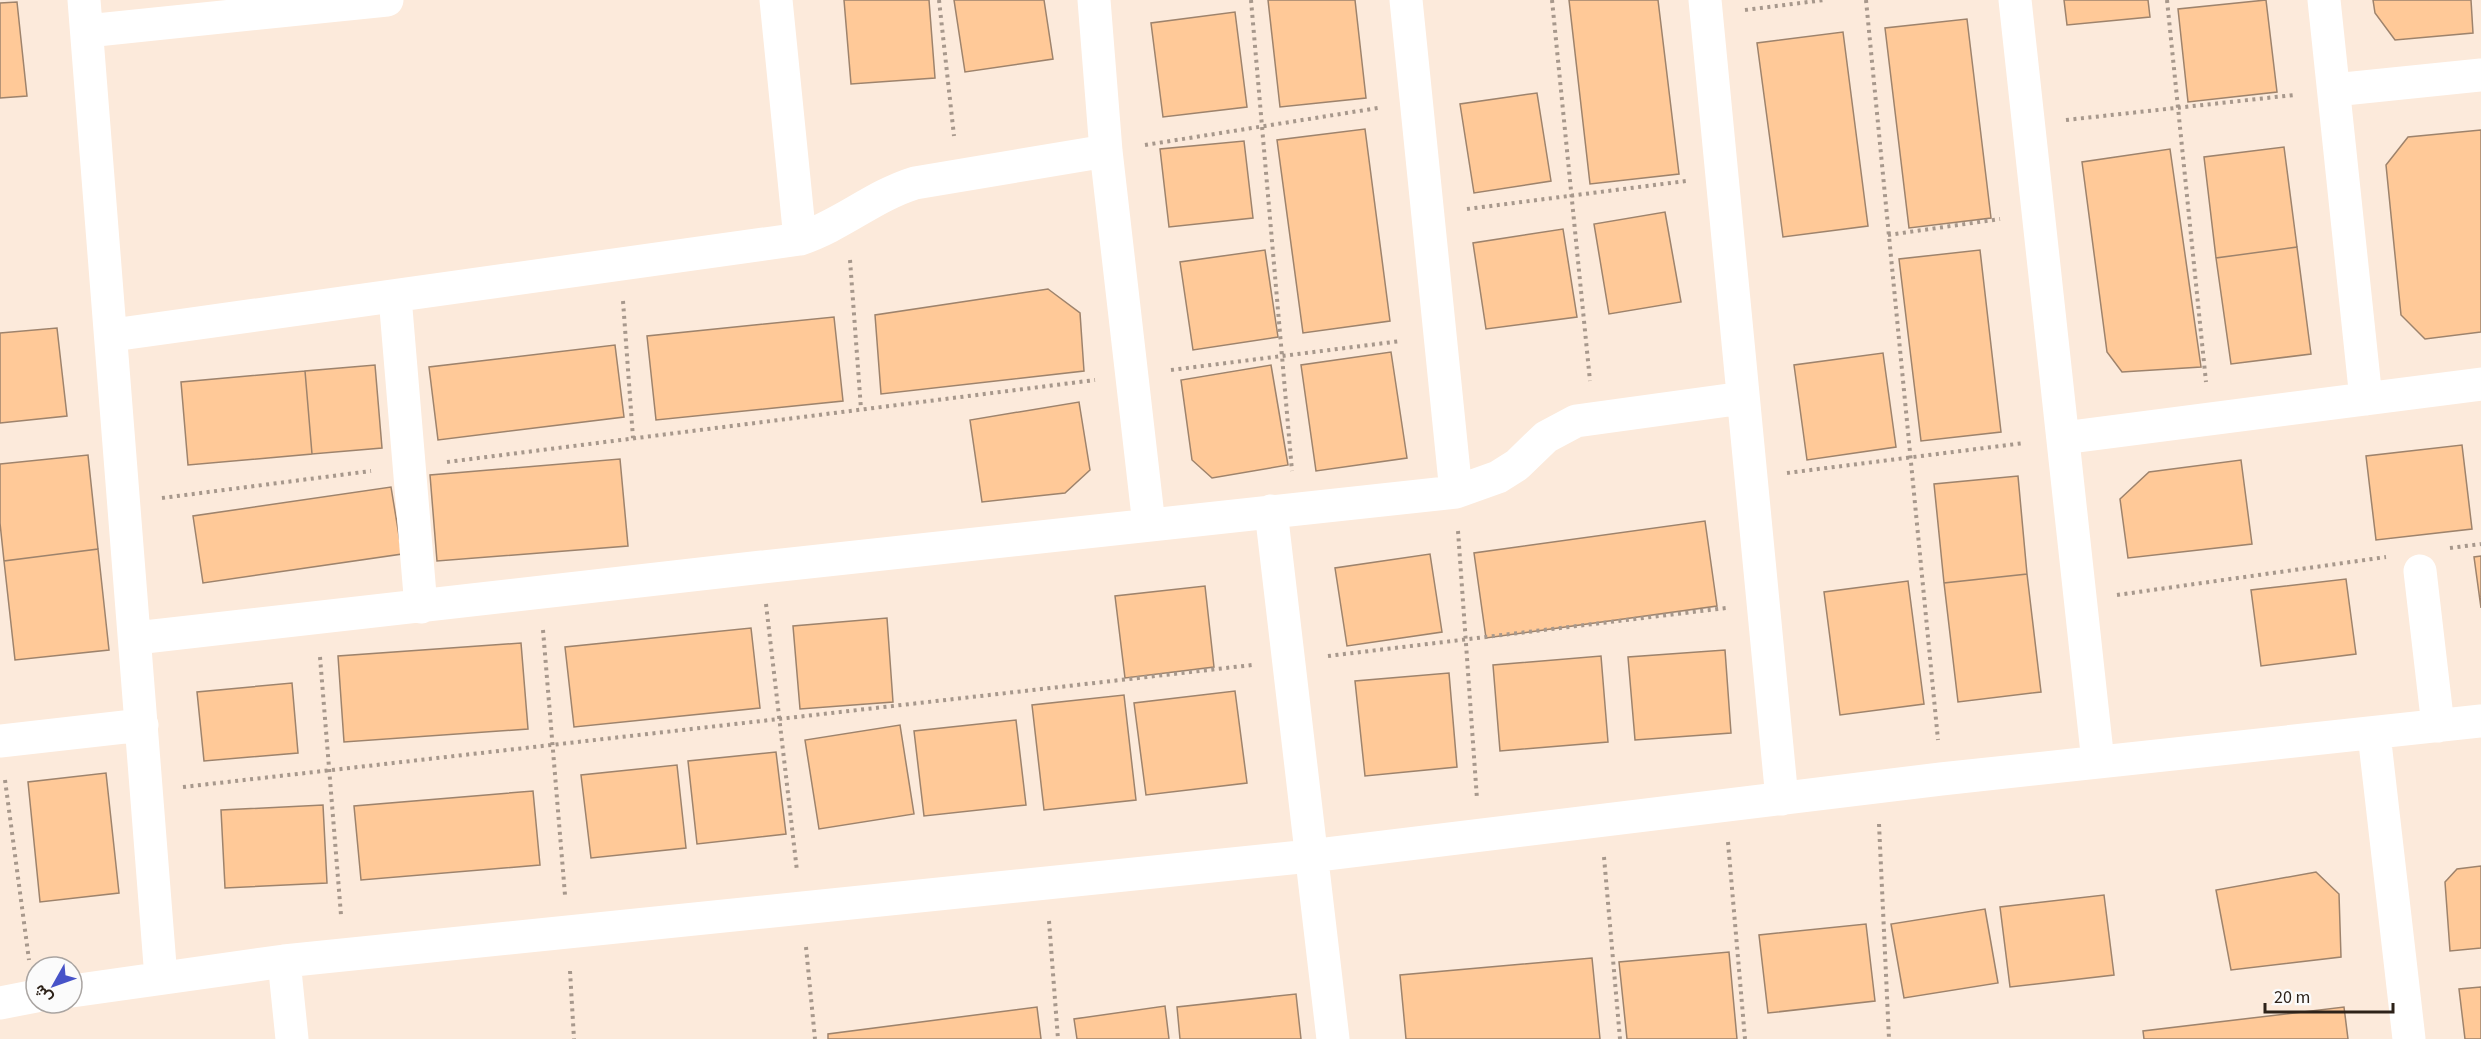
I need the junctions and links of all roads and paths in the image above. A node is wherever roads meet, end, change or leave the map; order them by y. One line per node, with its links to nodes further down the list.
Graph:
1 (387, 0): 14 (street)
2 (776, 0): 29 (street)
3 (939, 0): 22 (path)
4 (1094, 0): 21 (street)
5 (1251, 0): 20 (path)
6 (1406, 0): 17 (street)
7 (1552, 0): 24 (path)
8 (1824, 0): 13 (path)
9 (1866, 0): 28 (path)
10 (2015, 0): 19 (street)
11 (2167, 0): 18 (path)
12 (2324, 0): 16 (street)
13 (1705, 7): 23 (street)
14 (86, 15): 32 (street)
15 (2481, 75): 16 (street)
16 (2334, 90): 18 (path); 38 (street)
17 (1416, 102): 20 (path); 25 (street)
18 (2178, 108): 19 (path); 41 (path)
19 (2027, 125): 26 (street)
20 (1262, 126): 21 (path); 34 (path)
21 (1106, 151): 22 (street); 35 (street)
22 (958, 176): 27 (street)
23 (1722, 177): 24 (path); 37 (street)
24 (1572, 196): 25 (path); 40 (path)
25 (1428, 214): 33 (street)
26 (2037, 214): 28 (path); 43 (street)
27 (847, 219): 29 (street); 39 (path)
28 (1888, 235): 44 (path)
29 (800, 239): 30 (street)
30 (621, 265): 31 (street); 42 (path)
31 (395, 297): 32 (street); 45 (street)
32 (112, 335): 48 (street)
33 (1440, 336): 34 (path); 47 (street)
34 (1282, 356): 35 (path); 49 (path)
35 (1132, 375): 39 (path); 50 (street)
36 (2481, 384): 38 (street)
37 (1743, 398): 40 (street); 46 (street)
38 (2366, 399): 41 (street)
39 (861, 409): 42 (path)
40 (1594, 417): 47 (street)
41 (2209, 419): 43 (street)
42 (633, 438): 45 (path)
43 (2062, 438): 44 (path); 55 (street)
44 (1910, 457): 46 (path); 72 (path)
45 (409, 466): 48 (path); 57 (street)
46 (1751, 477): 56 (street)
47 (1456, 492): 49 (street); 60 (path)
48 (125, 502): 59 (street)
49 (1283, 510): 50 (street); 61 (street)
50 (1149, 525): 53 (street)
51 (2481, 544): 52 (path)
52 (2418, 559): 55 (path); 65 (street)
53 (762, 567): 54 (street); 62 (path)
54 (540, 593): 57 (street); 68 (path)
55 (2080, 600): 69 (street)
56 (1763, 603): 60 (path); 75 (street)
57 (421, 607): 58 (street)
58 (317, 619): 59 (street); 70 (path)
59 (136, 638): 64 (street)
60 (1466, 641): 61 (path); 78 (path)
61 (1288, 661): 62 (path); 79 (street)
62 (780, 721): 68 (path); 81 (path)
63 (2481, 721): 65 (street)
64 (142, 725): 67 (street); 74 (street)
65 (2438, 726): 66 (street)
66 (2374, 734): 69 (street); 98 (street)
67 (0, 741)
68 (553, 746): 70 (path); 82 (path)
69 (2098, 762): 72 (street)
70 (330, 771): 74 (path); 84 (path)
71 (5, 777): 83 (path)
72 (1941, 780): 73 (street)
73 (1877, 787): 75 (street); 97 (path)
74 (147, 792): 86 (street)
75 (1782, 799): 76 (street)
76 (1725, 806): 77 (street); 96 (path)
77 (1601, 821): 78 (street); 95 (path)
78 (1479, 835): 79 (street)
79 (1310, 856): 80 (street); 94 (street)
80 (1046, 884): 81 (street); 93 (path)
81 (802, 909): 82 (street); 92 (path)
82 (568, 933): 84 (street); 91 (path)
83 (29, 955)
84 (344, 955): 85 (street)
85 (284, 961): 86 (street); 90 (street)
86 (161, 978): 87 (street)
87 (84, 989)
88 (24, 999): 89 (street)
89 (0, 1004)
90 (292, 1039)
91 (574, 1039)
92 (815, 1039)
93 (1058, 1039)
94 (1333, 1039)
95 (1620, 1039)
96 (1745, 1039)
97 (1889, 1039)
98 (2409, 1039)

